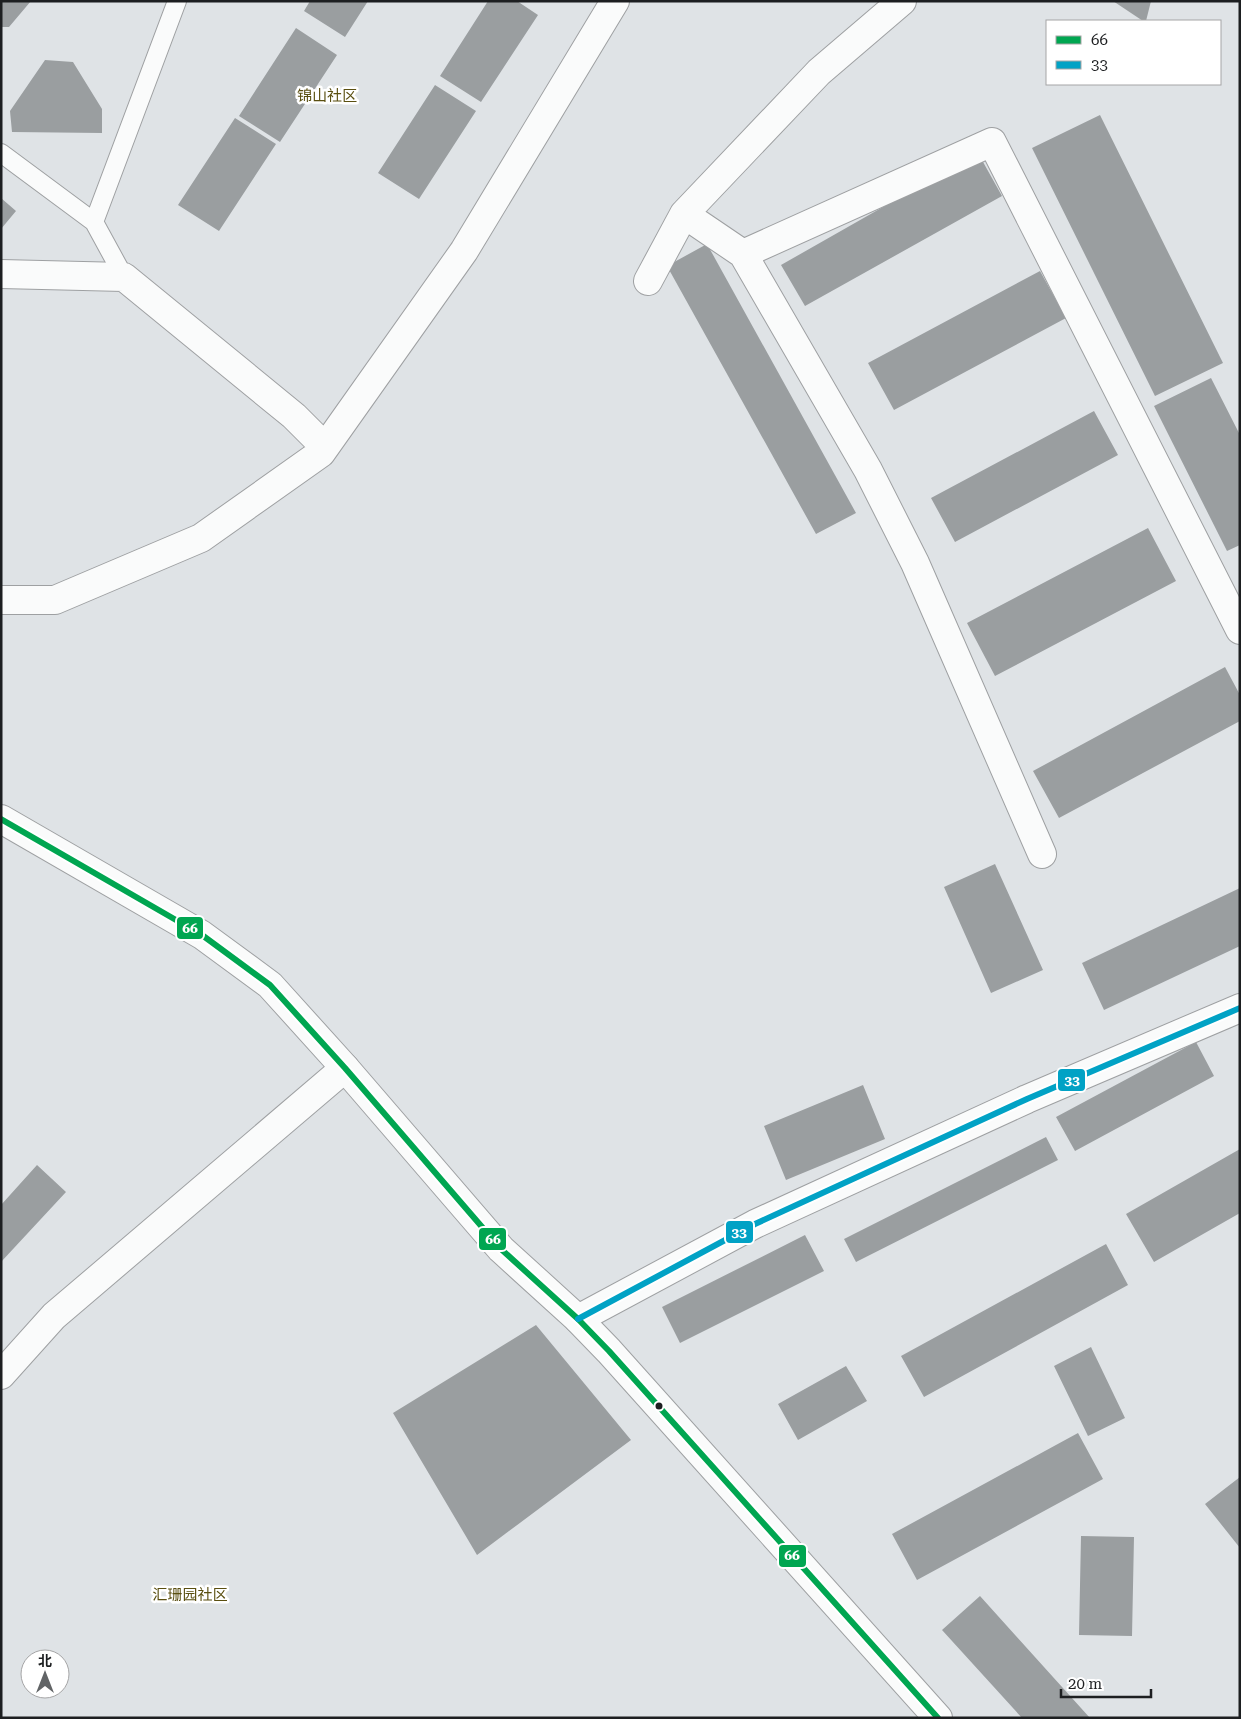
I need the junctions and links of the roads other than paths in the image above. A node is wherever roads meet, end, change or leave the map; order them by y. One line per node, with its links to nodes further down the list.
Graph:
1 (177, 1): 6 (lane)
2 (615, 1): 11 (street)
3 (902, 1): 5 (street)
4 (1, 153): 6 (lane)
5 (684, 214): 7 (street); 10 (street)
6 (94, 222): 9 (lane)
7 (743, 254): 13 (street); 15 (street)
8 (1, 274): 9 (street)
9 (124, 277): 11 (street)
10 (648, 281)
11 (325, 447): 12 (street)
12 (1, 600)
13 (1240, 630)
14 (1, 819): 17 (street)
15 (1042, 854)
16 (1240, 1008): 18 (street)
17 (345, 1068): 18 (street); 19 (street)
18 (578, 1319): 20 (street)
19 (1, 1374)
20 (937, 1717)

